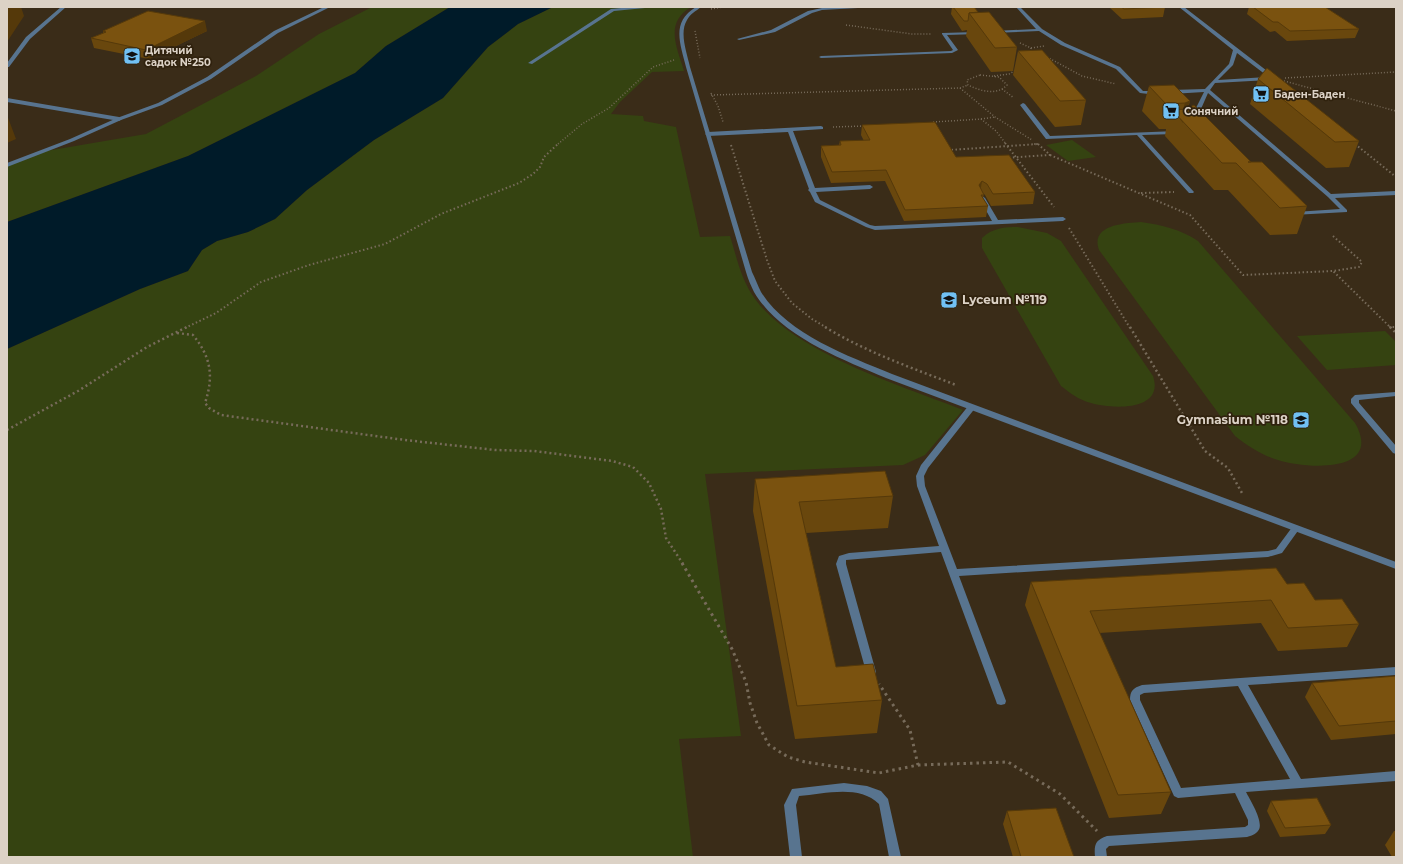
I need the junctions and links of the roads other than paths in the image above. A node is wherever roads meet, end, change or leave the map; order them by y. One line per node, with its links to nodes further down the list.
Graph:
1 (64, 7): 15 (street)
2 (328, 7): 22 (street)
3 (645, 7): 14 (street)
4 (699, 7): 27 (street)
5 (858, 7): 11 (street)
6 (1018, 7): 8 (street)
7 (1180, 7): 12 (street)
8 (1040, 30): 10 (street); 19 (street)
9 (983, 32): 13 (street)
10 (990, 32)
11 (738, 38)
12 (1236, 49): 16 (street); 16 (street)
13 (821, 57)
14 (530, 63)
15 (7, 66)
16 (1213, 82): 17 (street)
17 (1207, 90): 18 (street); 23 (street); 35 (street)
18 (1169, 92)
19 (1161, 93)
20 (7, 100): 22 (street)
21 (1023, 105): 28 (street)
22 (119, 119): 29 (street)
23 (1190, 124)
24 (821, 128): 25 (street)
25 (790, 130): 27 (street); 31 (street)
26 (1179, 132): 28 (street)
27 (708, 134): 40 (street)
28 (1139, 135): 32 (street)
29 (7, 165)
30 (870, 187): 31 (street)
31 (811, 190): 38 (street)
32 (1191, 192)
33 (1396, 193): 35 (street)
34 (981, 196): 38 (street)
35 (1330, 196): 36 (street)
36 (1289, 214)
37 (1063, 218): 38 (street)
38 (997, 223)
39 (1396, 394): 41 (street)
40 (972, 408): 42 (street); 43 (street)
41 (1396, 451)
42 (1296, 528): 44 (street); 45 (street)
43 (944, 549): 45 (street); 46 (street)
44 (1396, 566)
45 (953, 573): 49 (street)
46 (871, 672)
47 (1396, 672): 48 (street)
48 (1241, 682): 51 (street); 52 (street)
49 (1001, 701)
50 (1396, 776): 51 (street)
51 (1298, 784): 52 (street)
52 (1238, 788): 55 (street)
53 (796, 857): 54 (street)
54 (895, 857)
55 (1101, 857)

